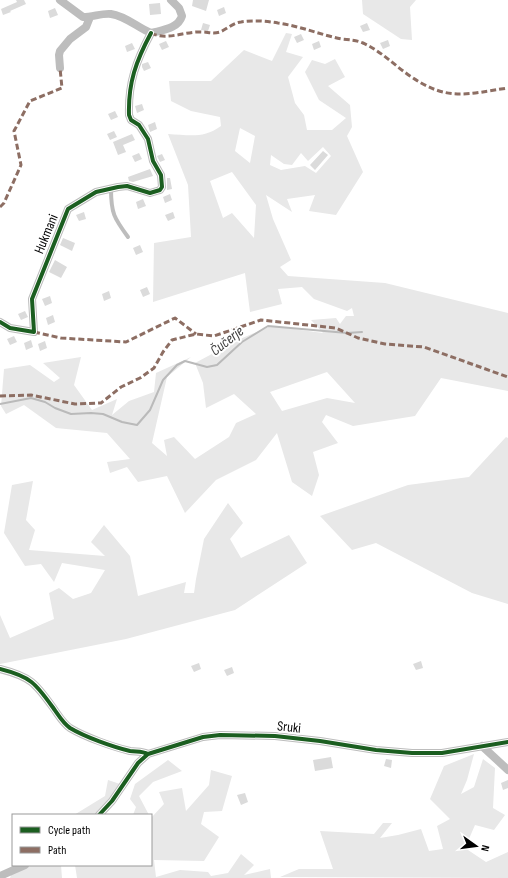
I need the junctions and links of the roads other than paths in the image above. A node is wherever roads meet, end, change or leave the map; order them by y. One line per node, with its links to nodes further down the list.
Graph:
1 (60, 0): 3 (street)
2 (172, 0): 4 (street)
3 (90, 17): 4 (street); 5 (street)
4 (151, 33): 6 (street, Hukmani)
5 (60, 68)
6 (111, 188): 7 (lane); 8 (street, Hukmani)
7 (128, 237)
8 (0, 322)
9 (0, 669): 12 (street)
10 (508, 742): 11 (street, Sruki)
11 (482, 746): 12 (street, Sruki); 13 (street)
12 (148, 754): 14 (street, Sruki)
13 (508, 770)
14 (100, 814)
15 (23, 866): 16 (street)
16 (2, 877)

